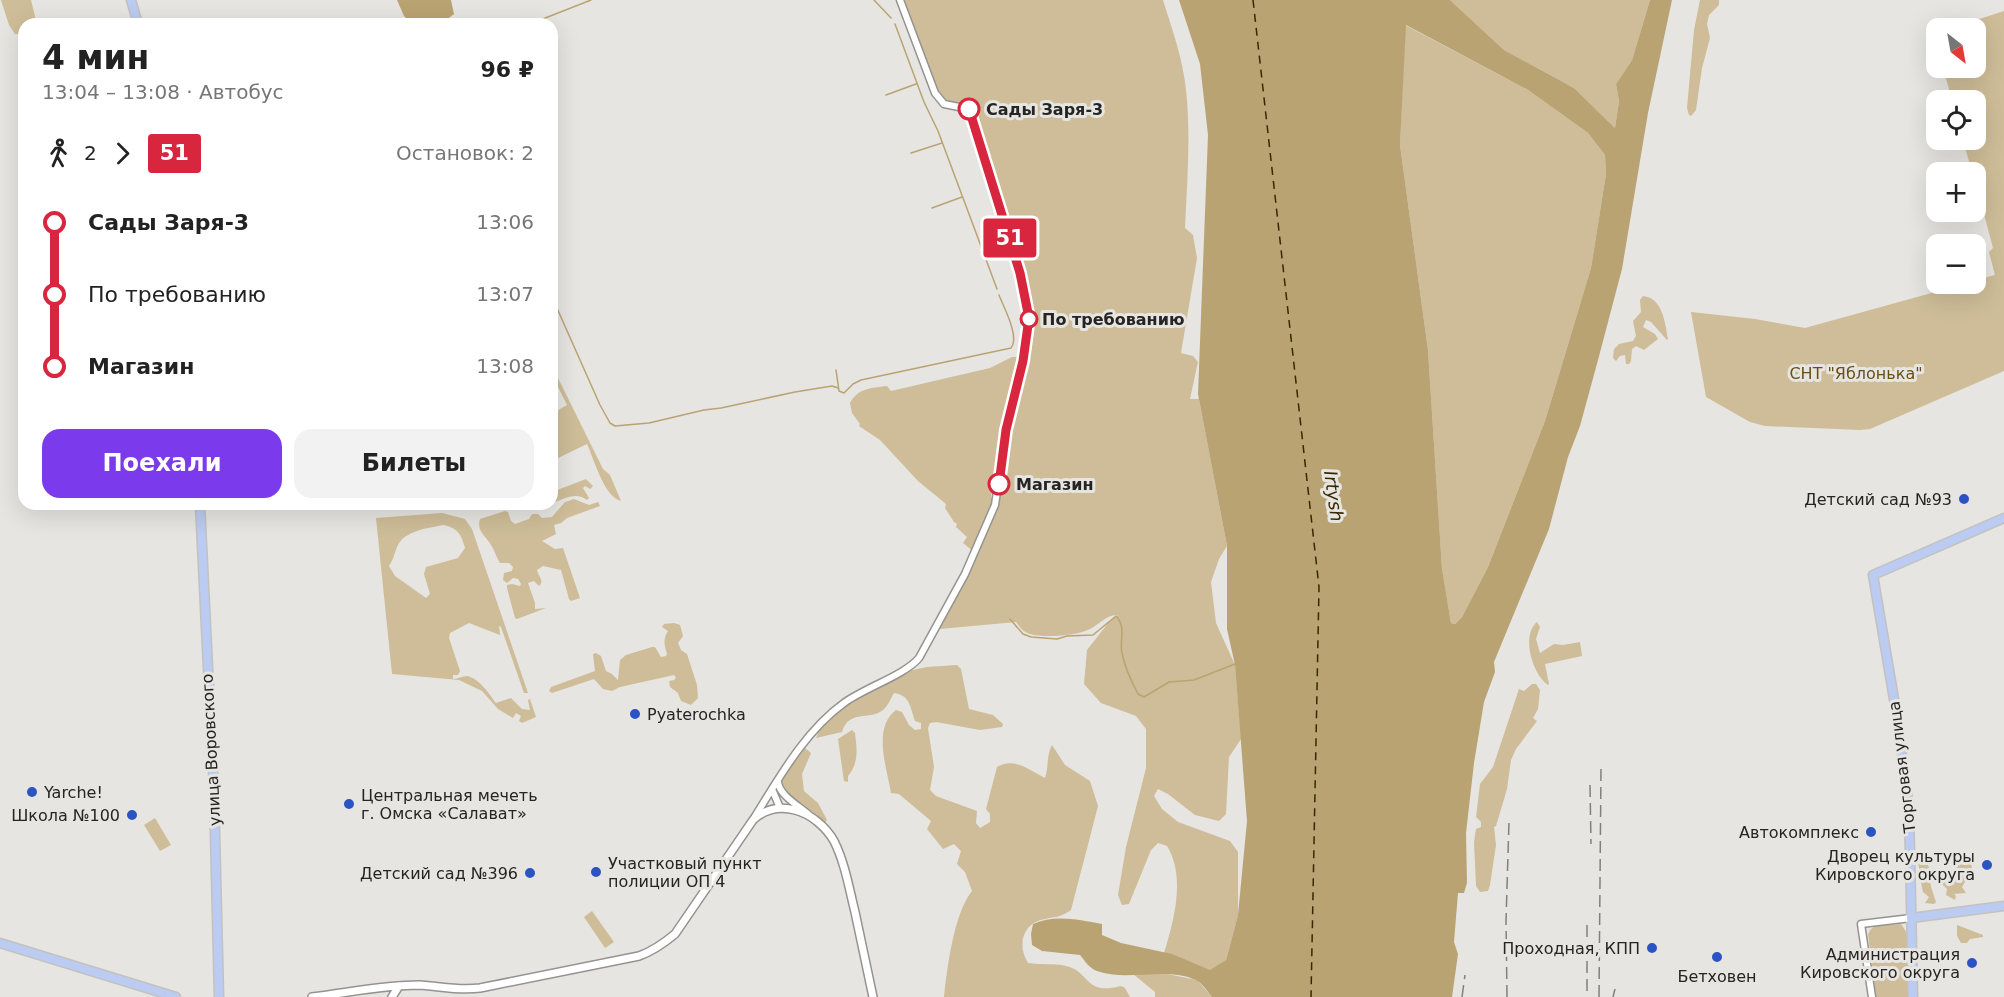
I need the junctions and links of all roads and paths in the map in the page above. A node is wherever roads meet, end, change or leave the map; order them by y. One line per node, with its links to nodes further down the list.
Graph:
1 (131, 0): 3 (main road)
2 (900, 0): 6 (street)
3 (136, 18)
4 (200, 510): 16 (main road, улица Воровского)
5 (2004, 518): 12 (main road, Торговая улица)
6 (779, 778): 7 (street); 9 (street)
7 (772, 789): 8 (street); 10 (street)
8 (780, 808): 9 (main road); 10 (main road)
9 (812, 817): 19 (main road)
10 (753, 820): 14 (main road)
11 (2004, 906): 12 (main road)
12 (1911, 918): 20 (street); 21 (main road, Торговая улица)
13 (0, 943): 15 (main road)
14 (399, 986): 17 (main road); 18 (main road)
15 (176, 997)
16 (219, 997)
17 (312, 997)
18 (392, 997)
19 (873, 997)
20 (1872, 997)
21 (1913, 997)

